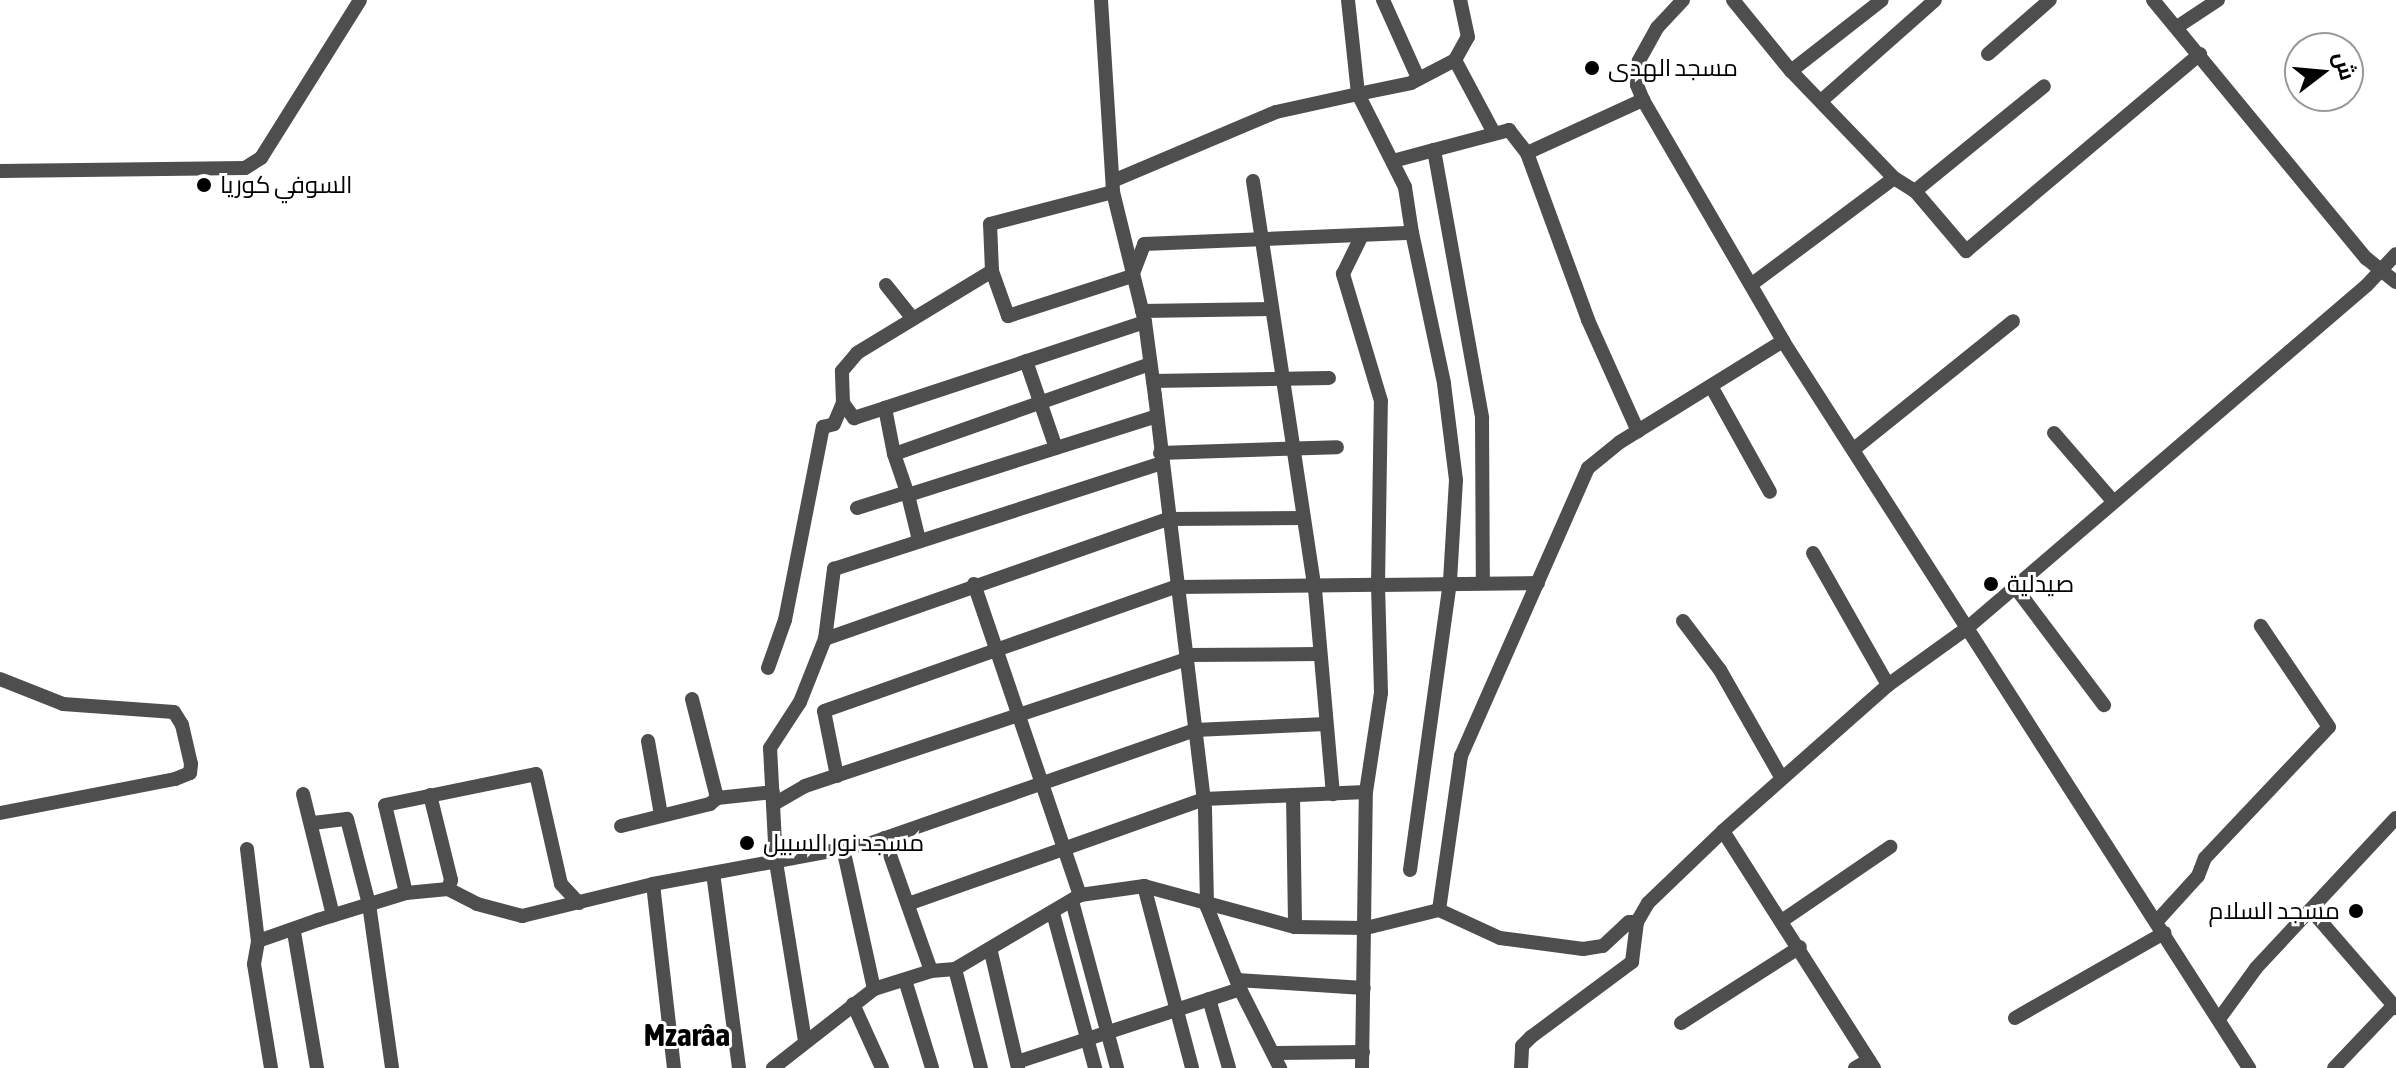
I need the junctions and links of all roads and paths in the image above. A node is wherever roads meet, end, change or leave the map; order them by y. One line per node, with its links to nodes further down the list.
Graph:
1 (360, 0): 27 (street)
2 (1101, 0): 30 (street)
3 (1348, 0): 20 (street)
4 (1383, 0): 18 (street)
5 (1460, 0): 16 (street)
6 (1683, 0): 21 (street)
7 (1733, 0): 17 (street)
8 (1882, 0): 17 (street)
9 (1935, 0): 22 (street)
10 (2050, 0): 14 (street)
11 (2153, 0): 13 (street)
12 (2218, 0): 13 (street)
13 (2177, 27): 15 (street)
14 (1988, 54)
15 (2200, 54): 31 (street); 36 (street)
16 (1455, 60): 18 (street); 23 (street)
17 (1791, 71): 22 (street)
18 (1418, 78): 20 (street)
19 (2044, 86): 31 (street)
20 (1358, 94): 26 (street); 30 (street)
21 (1643, 100): 25 (street); 40 (street)
22 (1821, 101): 28 (street)
23 (1494, 133): 24 (street); 25 (street)
24 (1434, 150): 26 (street); 74 (street)
25 (1527, 153): 57 (street)
26 (1393, 161): 32 (street)
27 (0, 171)
28 (1894, 178): 31 (street); 40 (street)
29 (1253, 181): 34 (street)
30 (1113, 186): 37 (street); 38 (street)
31 (1915, 191)
32 (1412, 233): 33 (street); 73 (street)
33 (1362, 235): 34 (street); 77 (street)
34 (1260, 238): 38 (street); 42 (street)
35 (2396, 254): 36 (street)
36 (2382, 269): 39 (street); 67 (street)
37 (992, 271): 38 (street); 44 (street)
38 (1132, 276): 43 (street)
39 (2396, 282)
40 (1752, 284): 46 (street)
41 (886, 285): 44 (street)
42 (1271, 309): 43 (street); 50 (street)
43 (1143, 316): 47 (street); 48 (street)
44 (913, 319): 54 (street)
45 (2013, 321): 62 (street)
46 (1783, 341): 52 (street); 62 (street)
47 (1026, 361): 53 (street); 55 (street)
48 (1150, 364): 51 (street); 53 (street)
49 (1329, 378): 50 (street)
50 (1282, 379): 51 (street); 61 (street)
51 (1153, 381): 56 (street)
52 (1711, 386): 57 (street); 65 (street)
53 (1040, 402): 60 (street); 63 (street)
54 (843, 403): 55 (street); 88 (street)
55 (885, 408): 63 (street)
56 (1157, 416): 60 (street); 64 (street)
57 (1638, 431): 75 (street)
58 (2054, 433): 67 (street)
59 (1337, 447): 61 (street)
60 (1056, 448): 66 (street)
61 (1291, 449): 64 (street); 69 (street)
62 (1854, 449): 83 (street)
63 (894, 454): 66 (street)
64 (1161, 458): 70 (street); 71 (street)
65 (1770, 492)
66 (906, 494): 68 (street); 71 (street)
67 (2113, 501): 79 (street)
68 (857, 508)
69 (1303, 518): 70 (street); 80 (street)
70 (1167, 519): 76 (street); 78 (street)
71 (919, 540): 84 (street)
72 (1813, 553): 90 (street)
73 (1450, 581): 74 (street); 77 (street); 122 (street)
74 (1483, 583): 75 (street)
75 (1538, 583): 133 (street)
76 (974, 584): 84 (street); 85 (street)
77 (1378, 585): 80 (street); 102 (street)
78 (1175, 587): 80 (street); 85 (street); 87 (street)
79 (2015, 587): 83 (street); 94 (street)
80 (1315, 589): 86 (street)
81 (1683, 621): 100 (street)
82 (2261, 626): 140 (street)
83 (1966, 629): 90 (street); 140 (street)
84 (825, 639): 108 (street)
85 (996, 650): 93 (street); 95 (street)
86 (1319, 654): 87 (street); 96 (street)
87 (1187, 657): 95 (street); 97 (street)
88 (768, 668)
89 (0, 679): 110 (street)
90 (1888, 685): 100 (street)
91 (846, 687): 93 (street)
92 (692, 699): 107 (street)
93 (839, 705): 99 (street)
94 (2104, 705)
95 (1017, 717): 99 (street); 101 (street)
96 (1326, 724): 97 (street); 104 (street)
97 (1195, 730): 101 (street); 109 (street)
98 (648, 741): 111 (street)
99 (837, 776): 108 (street)
100 (1781, 777): 115 (street)
101 (1041, 783): 116 (street); 120 (street)
102 (1366, 792): 104 (street); 141 (street)
103 (303, 794): 113 (street)
104 (1333, 794): 106 (street)
105 (430, 795): 126 (street); 127 (street); 129 (street)
106 (1293, 795): 109 (street); 139 (street)
107 (717, 798): 108 (street); 111 (street)
108 (773, 798): 121 (street)
109 (1204, 799): 120 (street); 132 (street)
110 (0, 813)
111 (661, 815): 114 (street)
112 (2396, 818): 134 (street)
113 (313, 823): 130 (street); 136 (street)
114 (621, 826)
115 (1723, 831): 137 (street); 138 (street)
116 (884, 838): 118 (street); 131 (street)
117 (1890, 847): 137 (street)
118 (843, 848): 121 (street); 151 (street)
119 (247, 849): 143 (street)
120 (1066, 849): 128 (street); 131 (street)
121 (776, 862): 123 (street); 160 (street)
122 (1410, 870)
123 (713, 873): 124 (street); 170 (street)
124 (653, 884): 129 (street); 169 (street)
125 (1144, 886): 128 (street); 132 (street); 155 (street)
126 (448, 889): 127 (street); 129 (street)
127 (406, 893): 130 (street)
128 (1076, 898): 135 (street); 159 (street)
129 (579, 903)
130 (369, 904): 136 (street); 168 (street)
131 (908, 904): 147 (street)
132 (1207, 907): 139 (street); 149 (street)
133 (1439, 910): 138 (street); 141 (street)
134 (2311, 910): 154 (street); 157 (street)
135 (1053, 913): 145 (street); 161 (street)
136 (333, 915): 142 (street)
137 (1783, 920): 144 (street)
138 (1637, 922): 181 (street)
139 (1295, 927): 141 (street)
140 (2160, 927): 156 (street); 157 (street)
141 (1366, 928): 150 (street)
142 (294, 932): 143 (street); 167 (street)
143 (258, 941): 166 (street)
144 (1800, 947): 158 (street); 164 (street)
145 (991, 952): 146 (street); 165 (street)
146 (955, 969): 147 (street); 174 (street)
147 (931, 971): 148 (street)
148 (905, 980): 151 (street); 173 (street)
149 (1239, 985): 150 (street); 152 (street); 163 (street)
150 (1364, 988): 162 (street)
151 (874, 989): 153 (street)
152 (1209, 999): 155 (street); 178 (street)
153 (853, 1004): 160 (street); 172 (street)
154 (2395, 1006): 184 (street)
155 (1174, 1012): 159 (street); 177 (street)
156 (2015, 1018)
157 (2219, 1019): 183 (street)
158 (1681, 1023)
159 (1110, 1033): 161 (street); 176 (street)
160 (805, 1041): 171 (street)
161 (1084, 1041): 165 (street); 175 (street)
162 (1363, 1052): 163 (street); 180 (street)
163 (1276, 1053): 179 (street)
164 (1872, 1064): 182 (street)
165 (1018, 1065)
166 (271, 1068)
167 (317, 1068)
168 (392, 1068)
169 (674, 1068)
170 (739, 1068)
171 (773, 1068)
172 (882, 1068)
173 (932, 1068)
174 (981, 1068)
175 (1095, 1068)
176 (1117, 1068)
177 (1192, 1068)
178 (1229, 1068)
179 (1280, 1068)
180 (1362, 1068)
181 (1521, 1068)
182 (1855, 1068)
183 (2249, 1068)
184 (2334, 1068)

